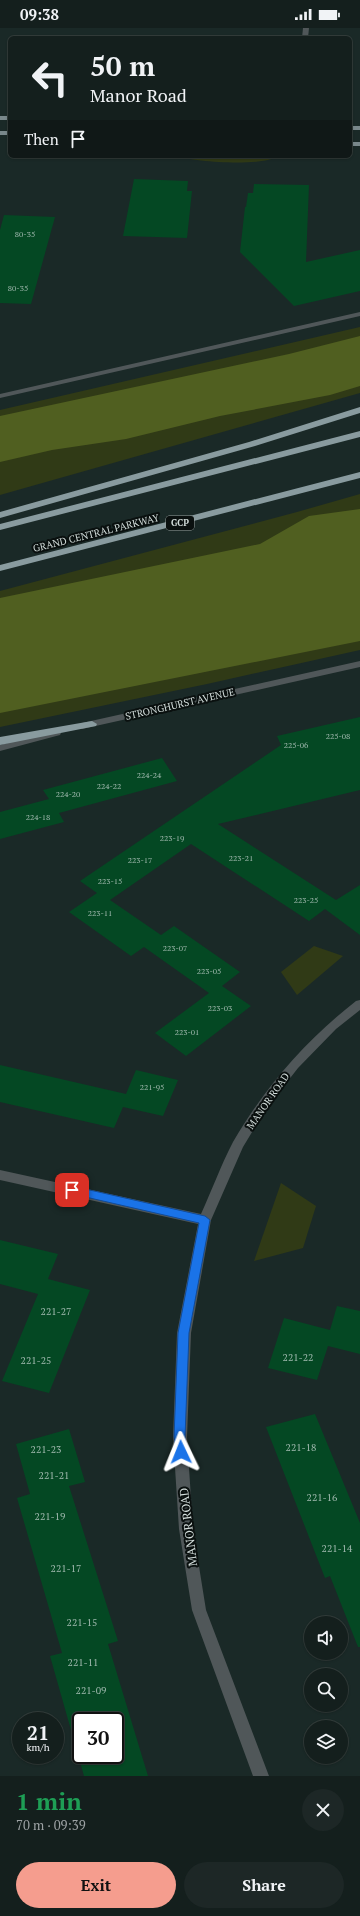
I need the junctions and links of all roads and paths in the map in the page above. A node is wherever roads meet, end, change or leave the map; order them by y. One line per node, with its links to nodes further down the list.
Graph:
1 (360, 314): 2 (street)
2 (0, 396)
3 (360, 410): 6 (highway)
4 (360, 434): 7 (highway)
5 (360, 475): 8 (highway, GRAND CENTRAL PARKWAY / GCP)
6 (0, 514)
7 (0, 526)
8 (0, 568)
9 (360, 664): 10 (street, STRONGHURST AVENUE)
10 (92, 724): 11 (highway); 12 (street, STRONGHURST AVENUE)
11 (0, 741)
12 (0, 748)
13 (360, 1004): 15 (street, MANOR ROAD)
14 (0, 1175): 15 (street)
15 (205, 1220): 16 (street, MANOR ROAD)
16 (261, 1776)

